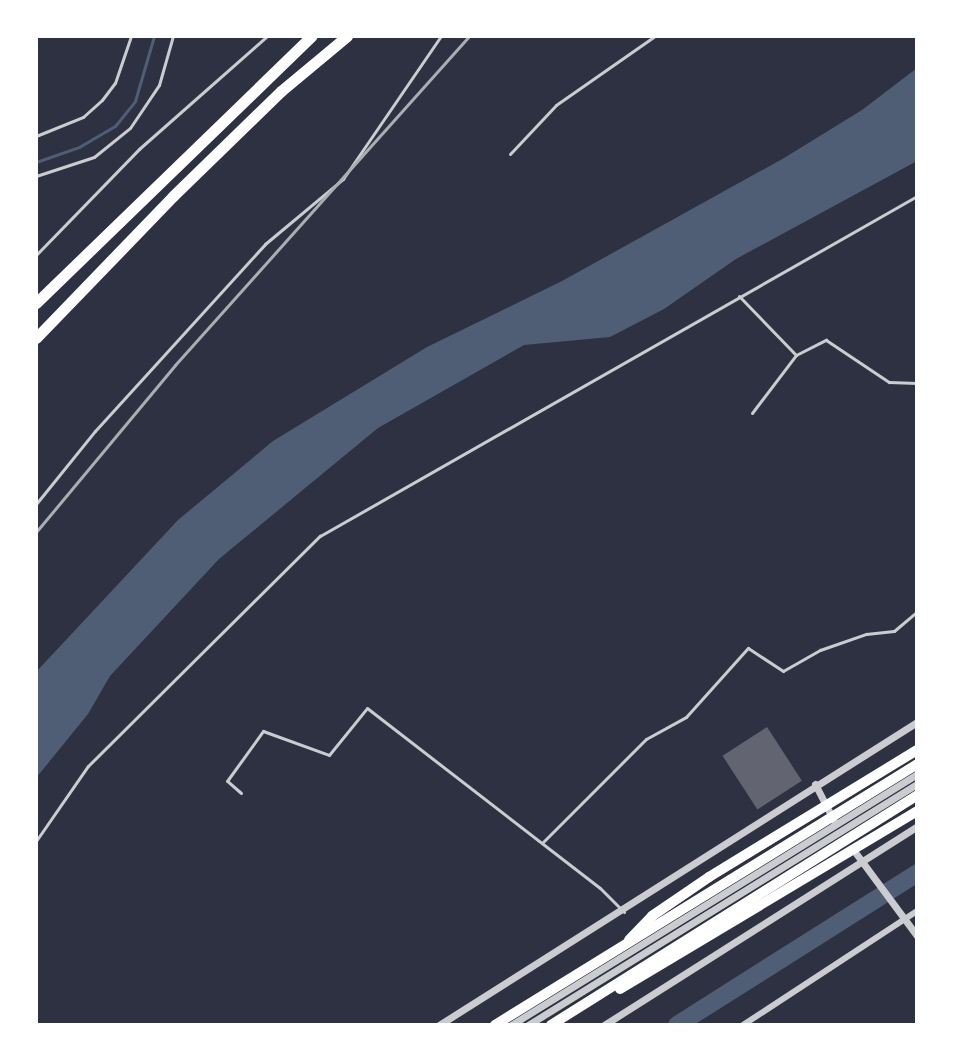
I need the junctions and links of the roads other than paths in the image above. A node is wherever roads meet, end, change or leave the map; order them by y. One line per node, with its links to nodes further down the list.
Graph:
1 (131, 36): 8 (lane)
2 (173, 36): 10 (lane)
3 (267, 36): 12 (lane)
4 (312, 36): 14 (highway)
5 (347, 36): 15 (highway)
6 (441, 36): 19 (lane)
7 (655, 36): 9 (lane)
8 (36, 136)
9 (510, 154)
10 (36, 176)
11 (917, 196): 13 (lane)
12 (36, 255)
13 (739, 296): 16 (lane); 32 (lane)
14 (36, 303)
15 (36, 338)
16 (796, 355): 17 (lane); 18 (lane)
17 (917, 383)
18 (752, 413)
19 (36, 504)
20 (917, 612): 33 (lane)
21 (917, 722): 25 (street)
22 (917, 750): 39 (highway)
23 (917, 764): 39 (highway)
24 (917, 774): 31 (street)
25 (815, 784): 31 (street); 36 (street)
26 (917, 784): 31 (street)
27 (241, 793): 33 (lane)
28 (917, 795): 44 (highway)
29 (917, 811): 44 (highway)
30 (917, 826): 34 (street)
31 (838, 829): 34 (street); 42 (street); 43 (street)
32 (36, 841)
33 (543, 842): 36 (lane)
34 (862, 862): 37 (street); 45 (street)
35 (917, 911): 37 (street)
36 (624, 912): 40 (street)
37 (903, 919): 38 (street); 46 (street)
38 (917, 936)
39 (621, 949): 41 (highway)
40 (439, 1025)
41 (495, 1025)
42 (511, 1025)
43 (528, 1025)
44 (553, 1025)
45 (604, 1025)
46 (743, 1025)

